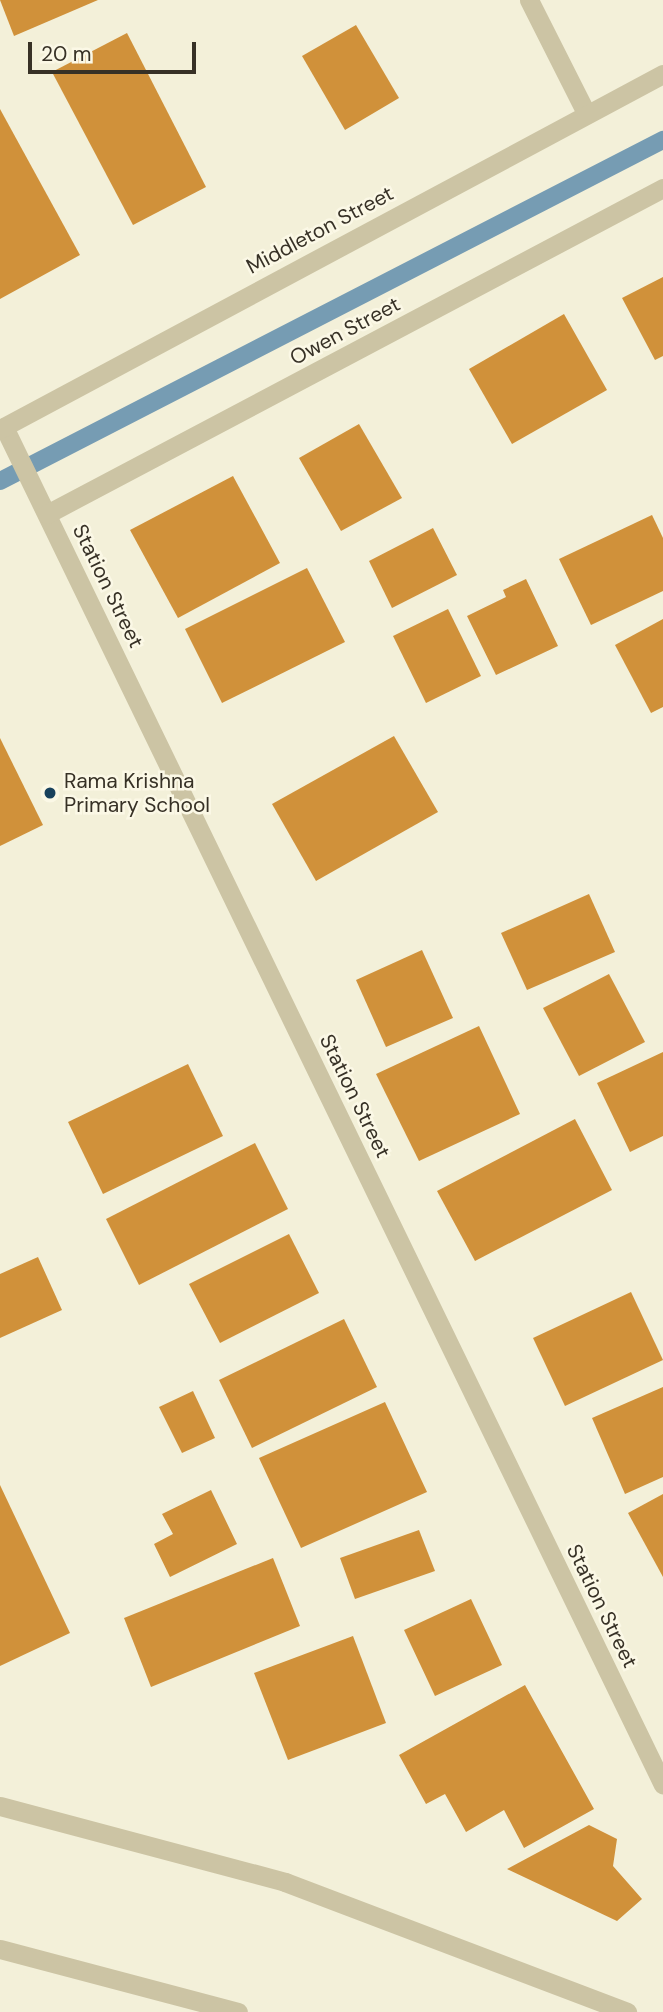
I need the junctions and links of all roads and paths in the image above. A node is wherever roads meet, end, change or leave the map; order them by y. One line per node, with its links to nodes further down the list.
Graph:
1 (528, 0): 3 (street)
2 (663, 74): 3 (street, Middleton Street)
3 (586, 113): 5 (street, Middleton Street)
4 (663, 188): 6 (street, Owen Street)
5 (2, 428): 6 (street, Station Street)
6 (47, 513): 7 (street, Station Street)
7 (663, 1785)
8 (0, 1806): 11 (street)
9 (0, 1949): 10 (street)
10 (238, 2012)
11 (627, 2012)

